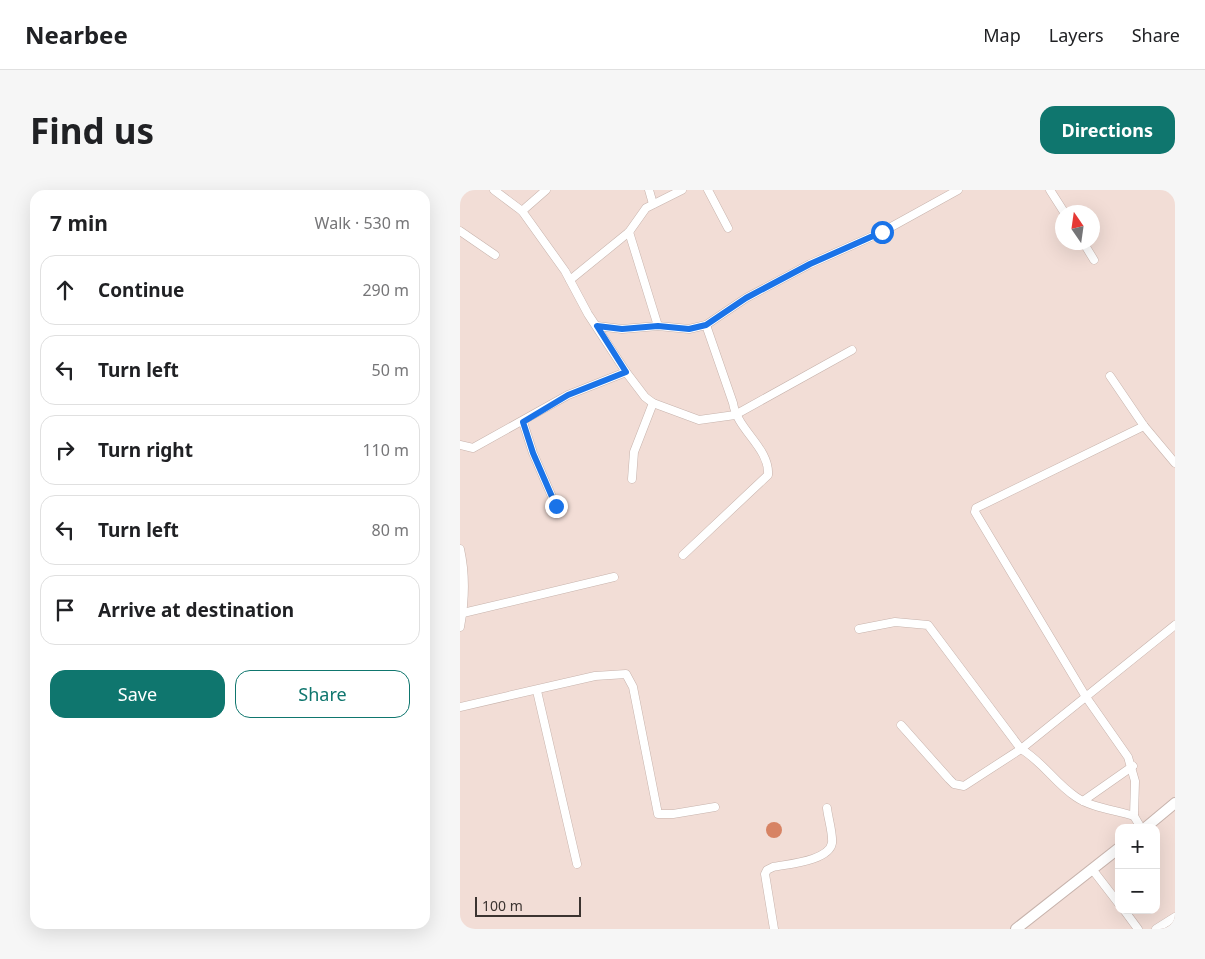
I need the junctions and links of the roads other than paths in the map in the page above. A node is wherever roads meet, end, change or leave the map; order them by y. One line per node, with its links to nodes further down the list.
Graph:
1 (494, 190): 10 (street)
2 (546, 190): 10 (street)
3 (649, 190): 8 (street)
4 (682, 190): 8 (street)
5 (708, 190): 11 (street)
6 (958, 190): 18 (street)
7 (1050, 190): 9 (street)
8 (653, 204): 13 (street)
9 (1060, 205)
10 (522, 212): 17 (street)
11 (728, 228)
12 (460, 231): 15 (street)
13 (629, 232): 17 (street); 20 (street)
14 (1088, 250): 16 (street)
15 (495, 254)
16 (1094, 260)
17 (570, 280): 19 (street)
18 (706, 325): 20 (street); 25 (street)
19 (597, 326): 20 (street); 22 (street)
20 (658, 326)
21 (852, 350): 25 (street)
22 (626, 372): 24 (street); 26 (street)
23 (1110, 376): 27 (street)
24 (653, 403): 25 (street); 30 (street)
25 (734, 415): 33 (street)
26 (523, 422): 28 (street); 31 (street)
27 (1144, 426): 29 (street); 40 (street)
28 (460, 445)
29 (1175, 463)
30 (632, 479)
31 (556, 506)
32 (460, 549): 35 (street)
33 (684, 555)
34 (614, 577): 35 (street)
35 (463, 613): 37 (street)
36 (1175, 625): 40 (street)
37 (460, 627)
38 (859, 629): 43 (street)
39 (537, 691): 41 (street); 47 (street); 53 (street)
40 (1086, 697): 43 (street); 44 (street)
41 (460, 707)
42 (902, 725): 43 (street)
43 (1021, 749): 45 (street)
44 (1132, 766): 45 (street); 49 (street)
45 (1084, 801): 49 (street)
46 (1175, 803): 51 (main road)
47 (716, 807)
48 (826, 808): 58 (street)
49 (1134, 816): 50 (street)
50 (1139, 824)
51 (1151, 824)
52 (1115, 851): 54 (main road)
53 (577, 864)
54 (1092, 869): 55 (street); 59 (main road)
55 (1115, 899)
56 (1127, 914): 60 (street)
57 (1175, 917): 61 (street)
58 (774, 929)
59 (1016, 929)
60 (1138, 929)
61 (1156, 929)

